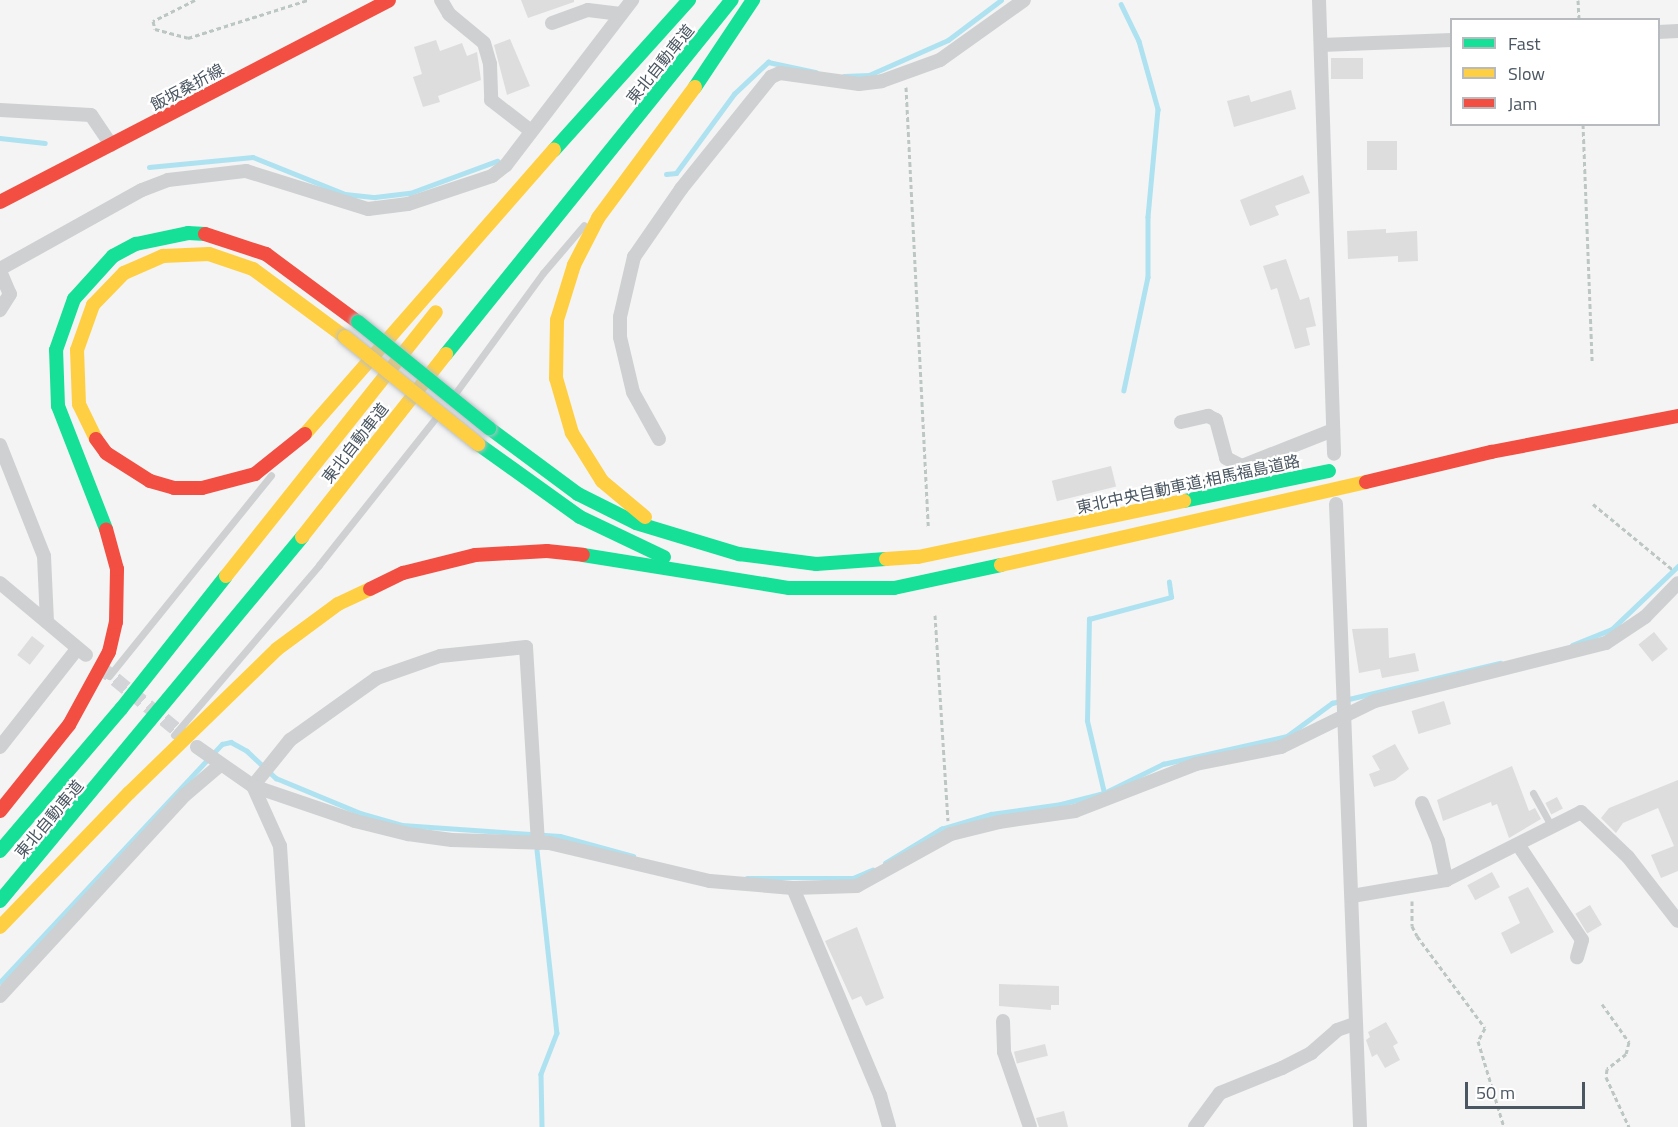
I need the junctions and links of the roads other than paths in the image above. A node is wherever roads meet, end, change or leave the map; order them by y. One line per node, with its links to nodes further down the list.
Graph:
1 (389, 0): 18 (main road, 飯坂桑折線)
2 (441, 0): 17 (street)
3 (632, 0): 10 (street)
4 (689, 0): 31 (main road)
5 (695, 0): 21 (main road, 東北自動車道)
6 (732, 0): 56 (main road, 東北自動車道)
7 (753, 0): 19 (main road)
8 (1024, 0): 30 (street)
9 (1319, 0): 15 (street)
10 (621, 14): 11 (street); 17 (street)
11 (552, 22)
12 (1678, 31): 13 (street)
13 (1660, 32)
14 (1450, 40): 15 (street)
15 (1321, 45): 29 (street)
16 (0, 110): 18 (street)
17 (531, 131): 22 (street)
18 (111, 145): 20 (main road, 飯坂桑折線)
19 (621, 183): 36 (main road); 46 (lane)
20 (0, 202)
21 (487, 250)
22 (0, 270): 24 (street)
23 (444, 304): 52 (main road, 東北自動車道)
24 (0, 310)
25 (1678, 401): 26 (main road)
26 (1658, 404)
27 (1678, 416): 37 (main road, 東北中央自動車道;相馬福島道路)
28 (1181, 422): 29 (street)
29 (1333, 430): 33 (street)
30 (659, 439)
31 (299, 441): 37 (main road, bridge); 42 (lane)
32 (0, 444): 40 (street)
33 (1334, 454)
34 (1343, 468): 36 (main road, 東北中央自動車道;相馬福島道路)
35 (1336, 504): 41 (street)
36 (702, 545): 42 (main road, bridge)
37 (711, 576): 46 (main road)
38 (0, 583): 40 (street)
39 (1678, 583): 41 (street)
40 (47, 622): 43 (street)
41 (1342, 704): 54 (street); 55 (street)
42 (69, 725): 48 (main road)
43 (0, 747)
44 (253, 786): 50 (street); 50 (street); 60 (street); 63 (street)
45 (1533, 793): 49 (lane)
46 (129, 794): 58 (main road)
47 (1422, 803): 53 (street)
48 (0, 811)
49 (1551, 825): 51 (street); 57 (street)
50 (538, 837): 54 (street)
51 (1520, 846): 53 (street); 59 (street)
52 (0, 851)
53 (1446, 880): 55 (street)
54 (793, 888): 64 (street)
55 (1352, 896): 62 (street)
56 (0, 902)
57 (1678, 921)
58 (0, 927)
59 (1577, 957)
60 (0, 996)
61 (1003, 1021): 65 (street)
62 (1354, 1024): 66 (street); 67 (street)
63 (298, 1127)
64 (889, 1127)
65 (1030, 1127)
66 (1196, 1127)
67 (1360, 1127)

